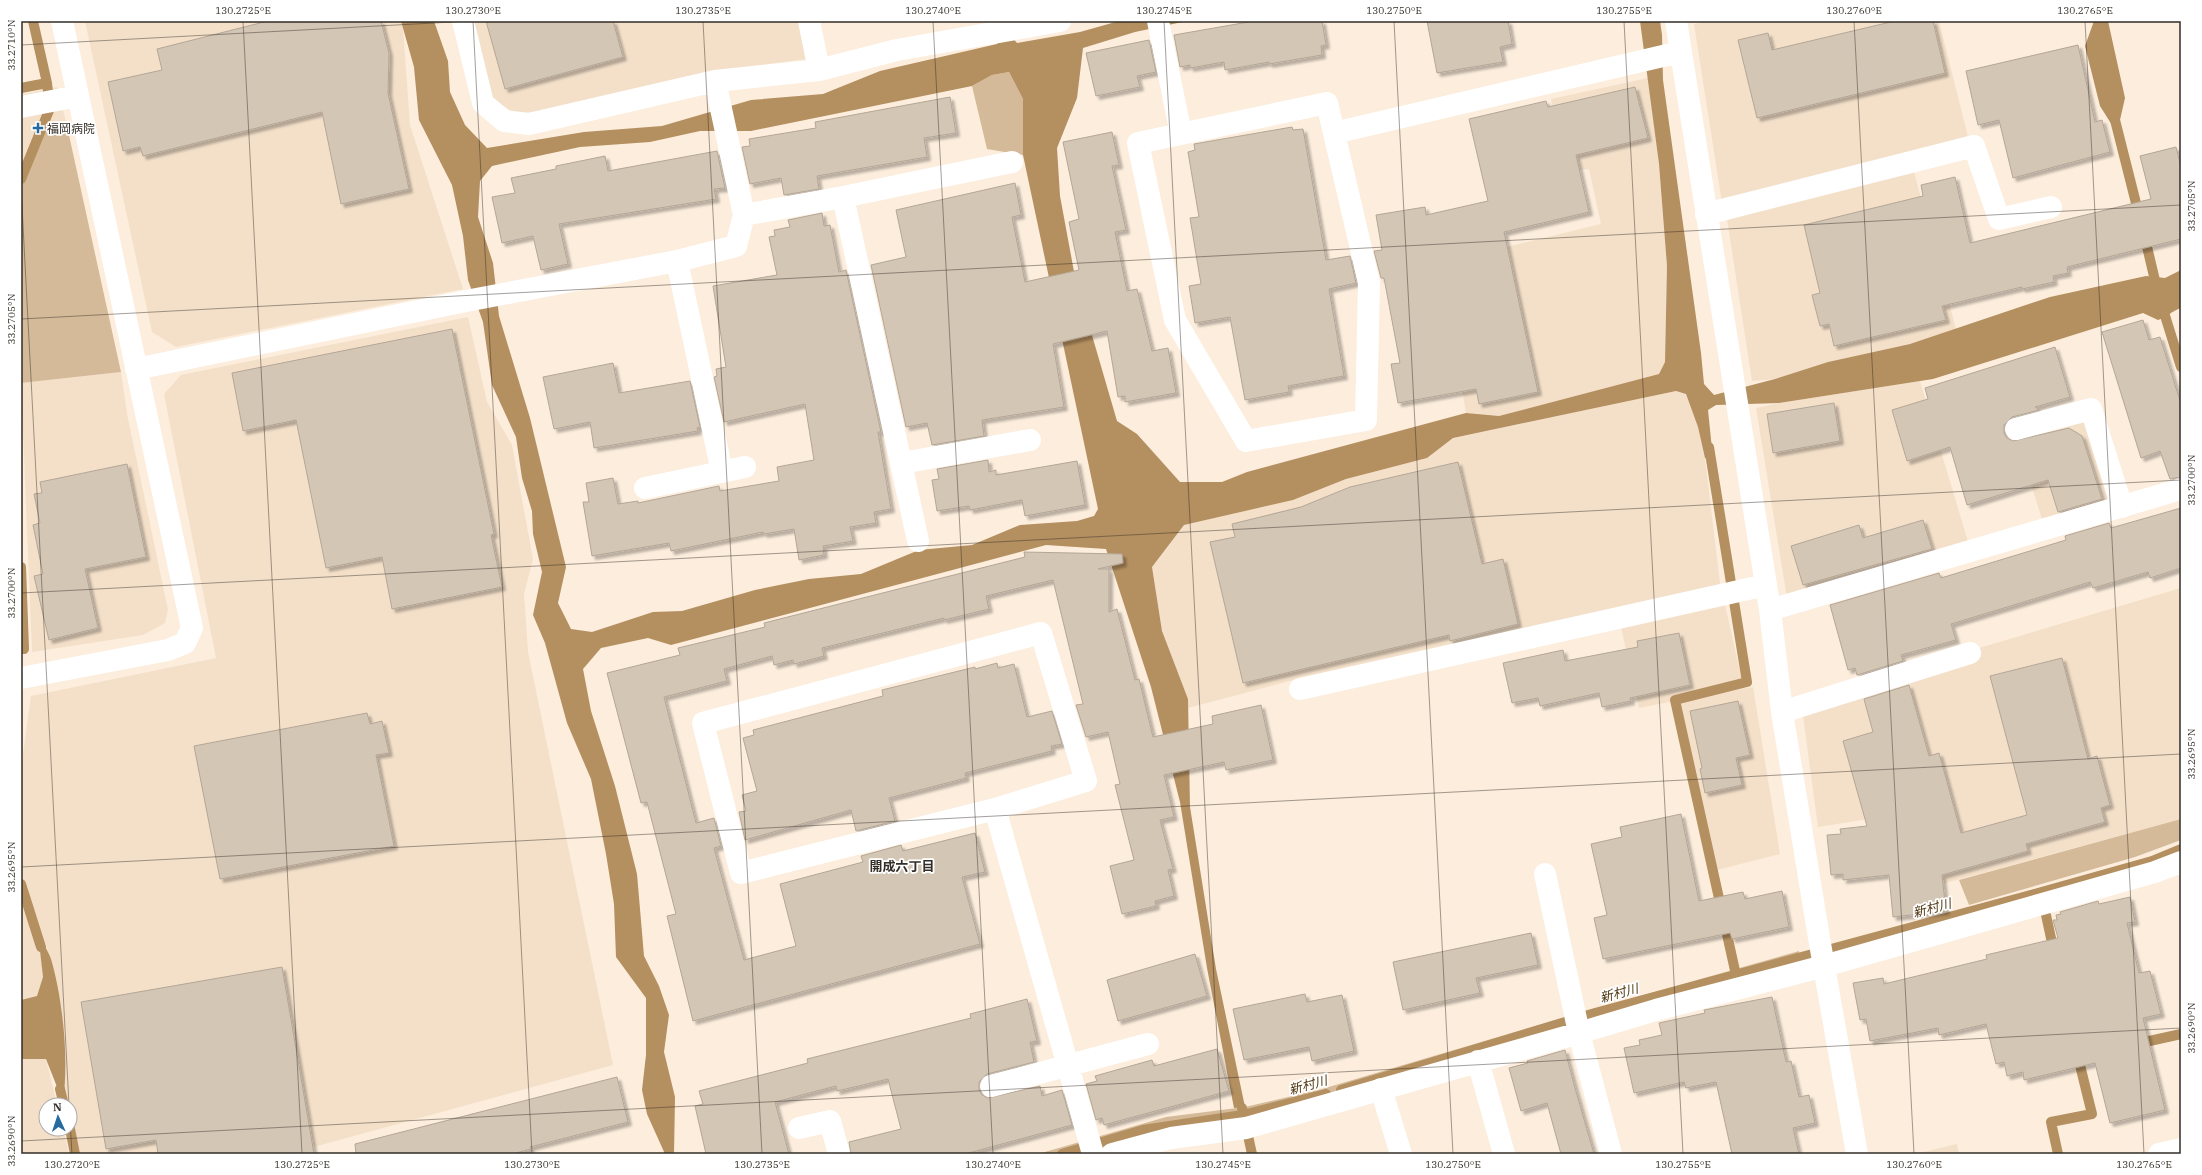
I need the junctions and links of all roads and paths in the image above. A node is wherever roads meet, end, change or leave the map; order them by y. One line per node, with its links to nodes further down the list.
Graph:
1 (62, 21): 10 (street)
2 (463, 21): 9 (street)
3 (809, 21): 8 (street)
4 (1060, 21): 8 (street)
5 (1676, 21): 7 (street)
6 (1159, 28): 13 (street)
7 (1676, 53): 12 (street); 17 (street)
8 (819, 70): 9 (street)
9 (718, 91): 18 (street)
10 (71, 97): 11 (street); 20 (street)
11 (29, 106)
12 (1334, 133): 13 (street); 13 (street)
13 (1181, 134)
14 (1012, 162): 15 (street)
15 (843, 197): 18 (street); 23 (street)
16 (2051, 207): 17 (street)
17 (1706, 214): 30 (street)
18 (744, 215): 19 (street)
19 (677, 261): 20 (street); 25 (street)
20 (136, 369): 33 (street)
21 (2016, 429): 28 (street)
22 (1030, 440): 23 (street)
23 (902, 463): 29 (street)
24 (745, 467): 25 (street)
25 (722, 472): 26 (street)
26 (645, 488)
27 (2181, 489): 28 (street)
28 (2122, 507): 31 (street)
29 (918, 541)
30 (1757, 587): 31 (street); 34 (street)
31 (1770, 610): 35 (street)
32 (1970, 653): 35 (street)
33 (21, 678)
34 (1300, 689)
35 (1782, 712): 39 (street)
36 (995, 809): 36 (street); 43 (street)
37 (2181, 862): 39 (street)
38 (1545, 874): 40 (street)
39 (1824, 966): 40 (street); 54 (street)
40 (1577, 1023): 42 (street); 53 (street)
41 (1148, 1044): 43 (street)
42 (1478, 1061): 45 (street); 52 (street)
43 (1068, 1065): 44 (street); 49 (street)
44 (991, 1086)
45 (1381, 1089): 50 (street); 51 (street)
46 (799, 1128): 48 (street)
47 (2181, 1149): 55 (street)
48 (839, 1154)
49 (1093, 1154)
50 (1112, 1154)
51 (1401, 1154)
52 (1504, 1154)
53 (1611, 1154)
54 (1857, 1154)
55 (2159, 1154)

